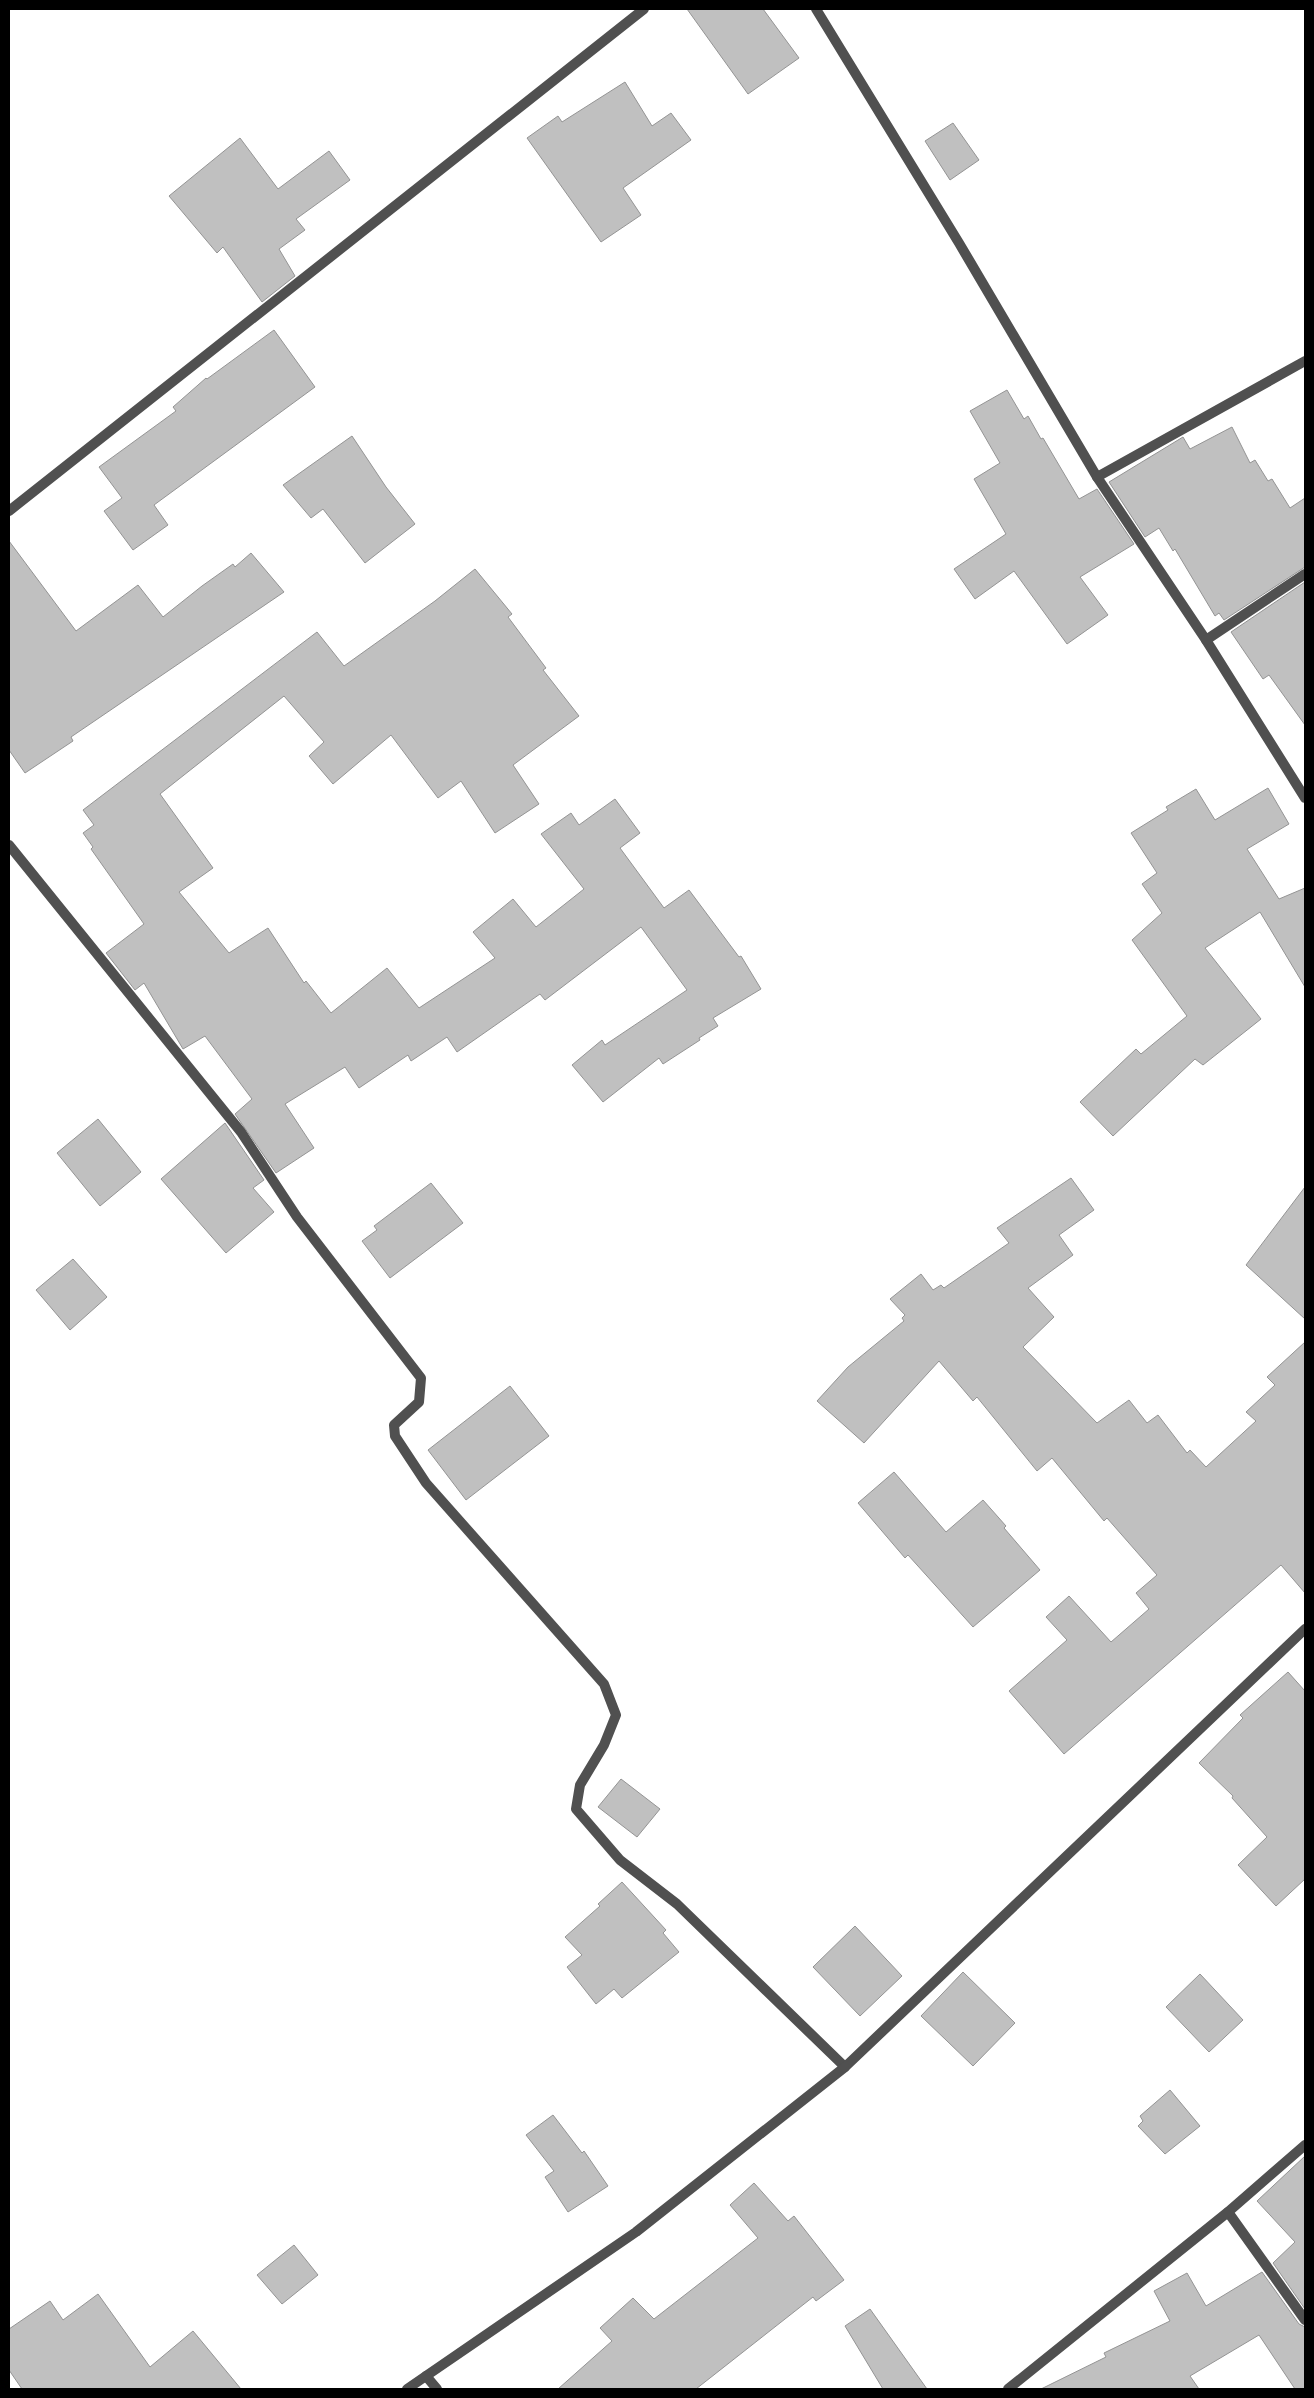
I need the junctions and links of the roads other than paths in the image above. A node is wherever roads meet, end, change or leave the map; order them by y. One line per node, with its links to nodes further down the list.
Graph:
1 (644, 9): 5 (street)
2 (816, 9): 4 (street)
3 (1305, 361): 4 (street)
4 (1097, 478): 7 (street)
5 (9, 511)
6 (1305, 574): 7 (street)
7 (1206, 640): 8 (street)
8 (1305, 798)
9 (9, 845): 11 (street)
10 (1305, 1629): 11 (street)
11 (845, 2067): 15 (street)
12 (1305, 2145): 13 (street)
13 (1228, 2212): 14 (street); 18 (street)
14 (1305, 2320)
15 (426, 2376): 16 (street); 17 (street)
16 (407, 2389)
17 (437, 2389)
18 (1008, 2389)

